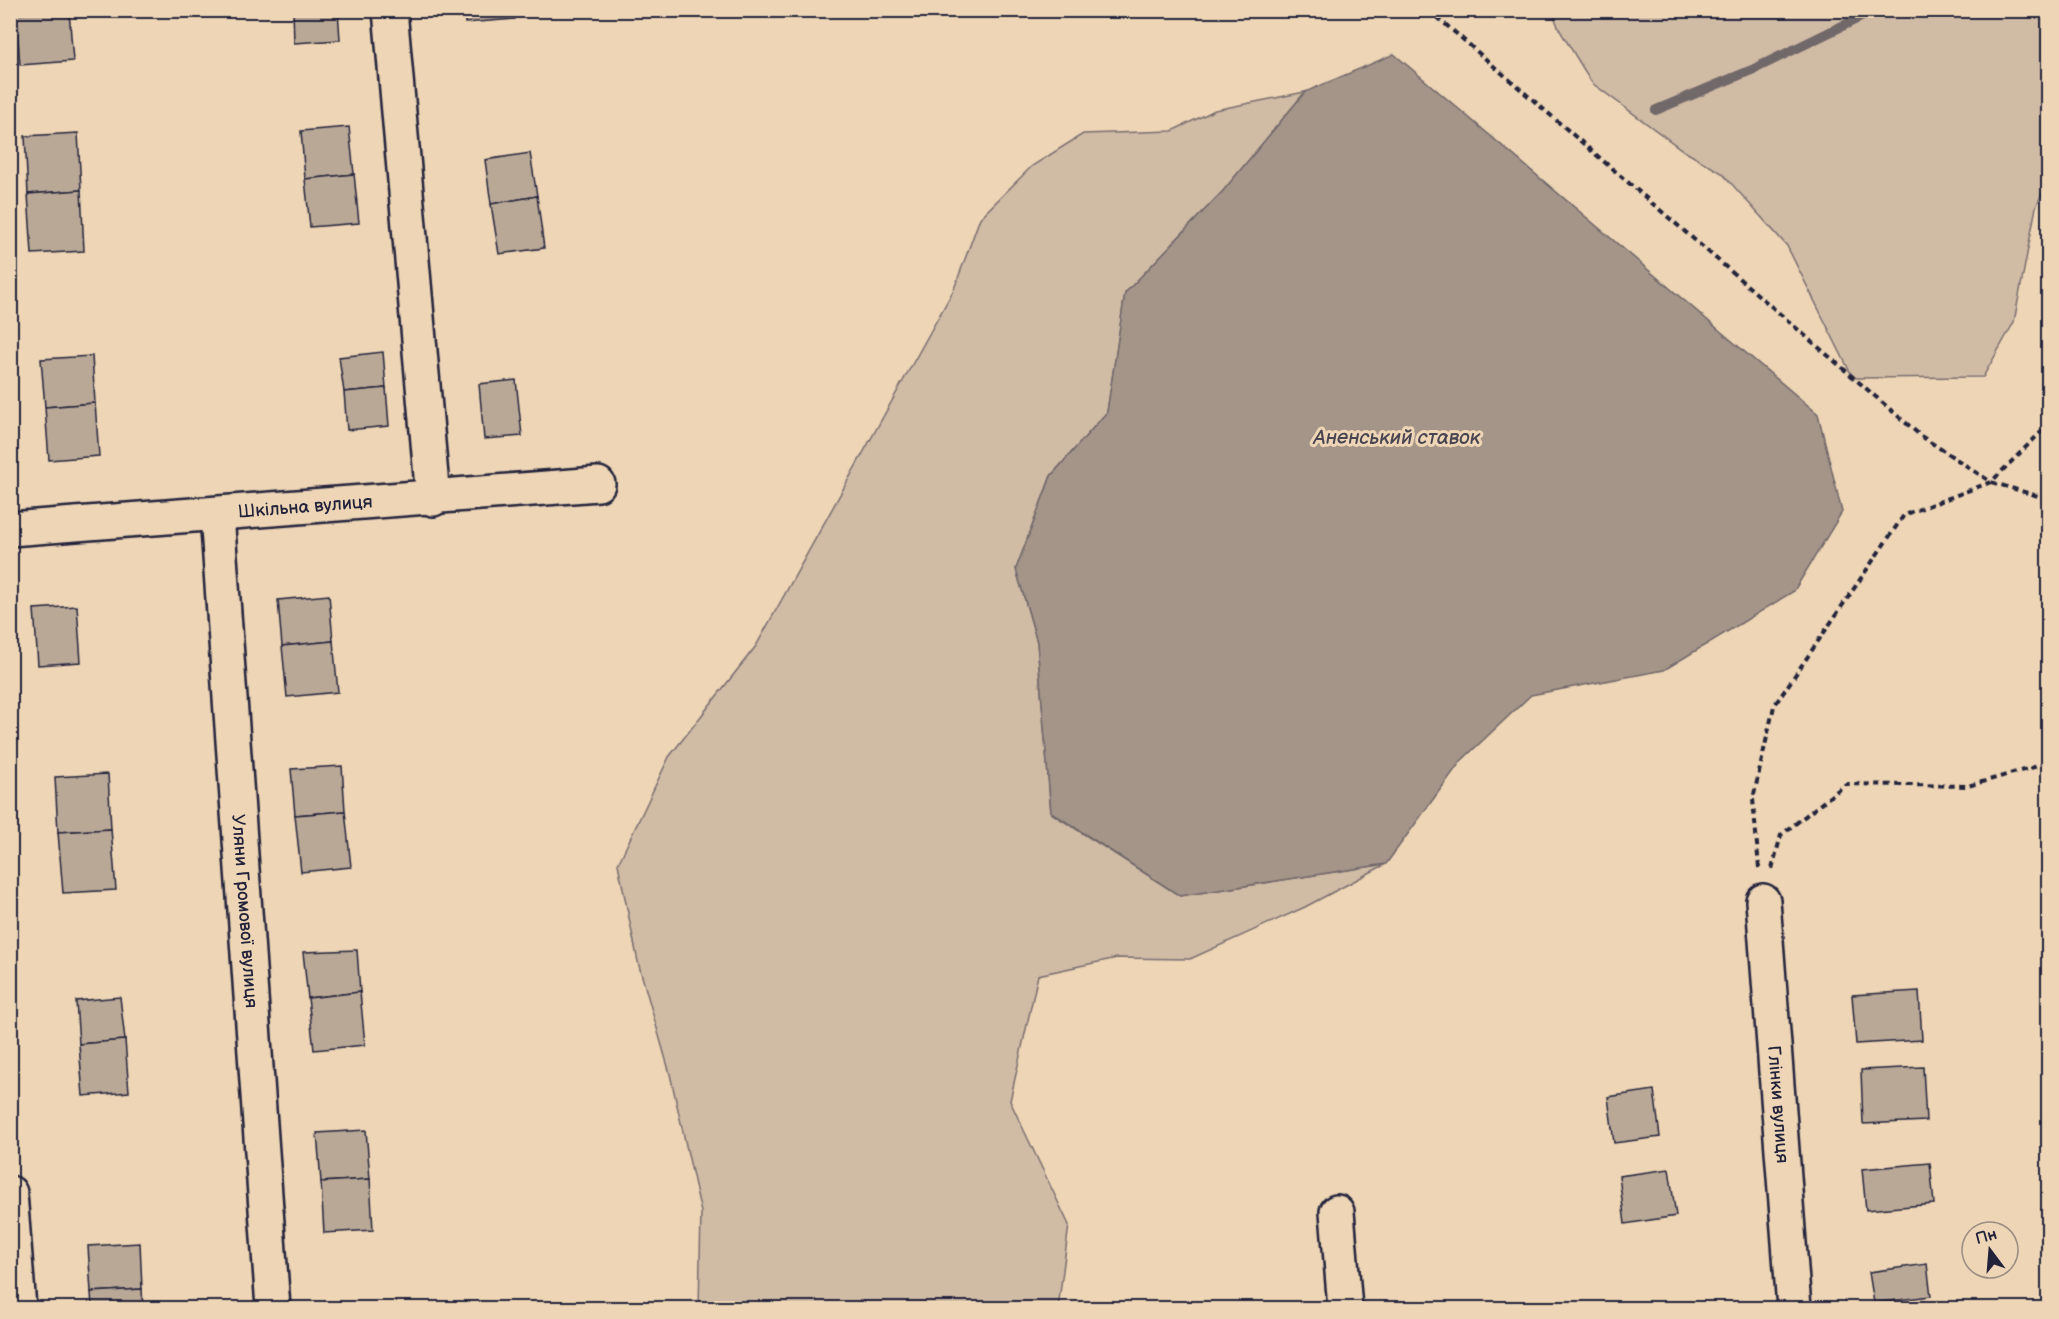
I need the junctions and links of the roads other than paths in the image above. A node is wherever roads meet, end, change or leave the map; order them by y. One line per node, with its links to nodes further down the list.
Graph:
1 (390, 10): 3 (street)
2 (598, 484): 3 (street, Шкільна вулиця)
3 (433, 499): 4 (street, Шкільна вулиця)
4 (216, 514): 5 (street, Шкільна вулиця); 10 (street, Уляни Громової вулиця)
5 (10, 529)
6 (1763, 901): 12 (street, Глінки вулиця)
7 (10, 1193): 9 (street)
8 (1337, 1212): 11 (street)
9 (19, 1308)
10 (273, 1308)
11 (1345, 1308)
12 (1794, 1308)

